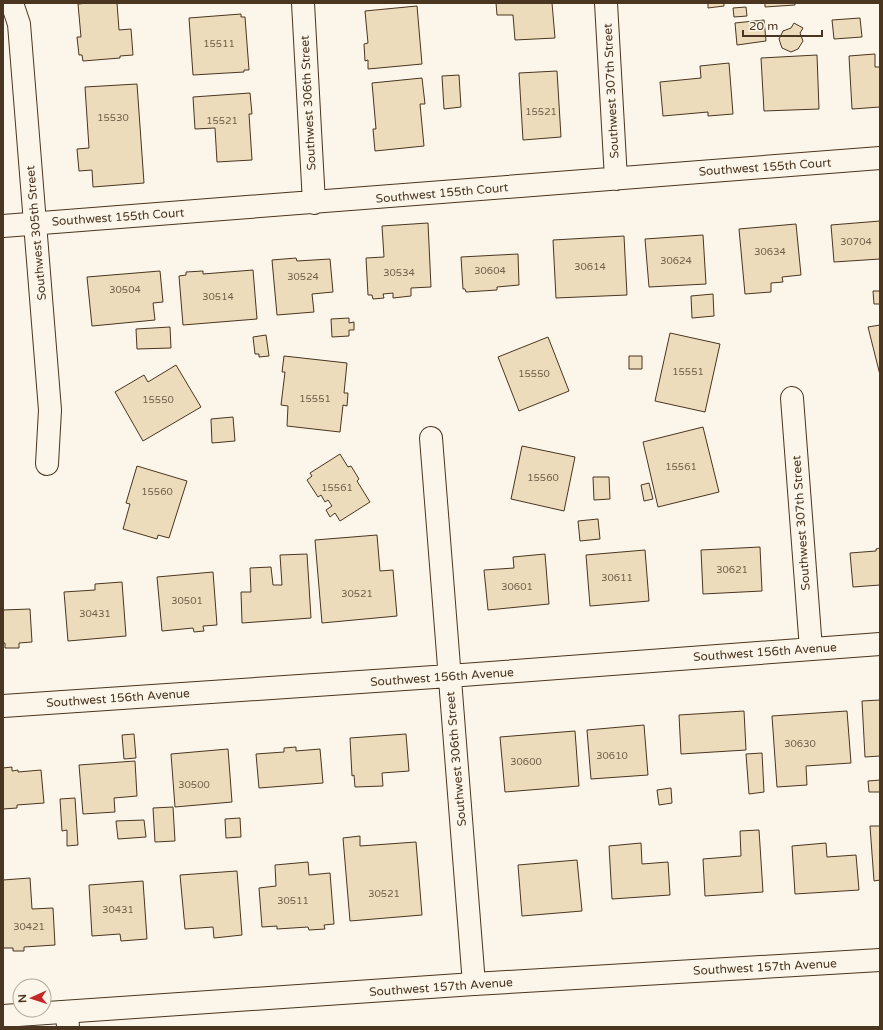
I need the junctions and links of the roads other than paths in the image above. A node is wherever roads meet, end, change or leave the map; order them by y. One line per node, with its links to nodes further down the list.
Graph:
1 (12, 3): 7 (street, Southwest 305th Street)
2 (303, 3): 6 (street, Southwest 306th Street)
3 (606, 3): 5 (street, Southwest 307th Street)
4 (880, 158): 5 (street, Southwest 155th Court)
5 (616, 179): 6 (street, Southwest 155th Court)
6 (314, 203): 7 (street, Southwest 155th Court)
7 (36, 224): 8 (street, Southwest 155th Court); 11 (street, Southwest 305th Street)
8 (3, 226)
9 (792, 398): 13 (street, Southwest 307th Street)
10 (431, 438): 14 (street, Southwest 306th Street)
11 (47, 464)
12 (880, 644): 13 (street, Southwest 156th Avenue)
13 (811, 649): 14 (street, Southwest 156th Avenue)
14 (449, 676): 15 (street, Southwest 156th Avenue); 17 (street, Southwest 306th Street)
15 (3, 706)
16 (880, 960): 17 (street, Southwest 157th Avenue)
17 (474, 984): 19 (street, Southwest 157th Avenue)
18 (3, 1016): 19 (street, Southwest 157th Avenue)
19 (68, 1019)

